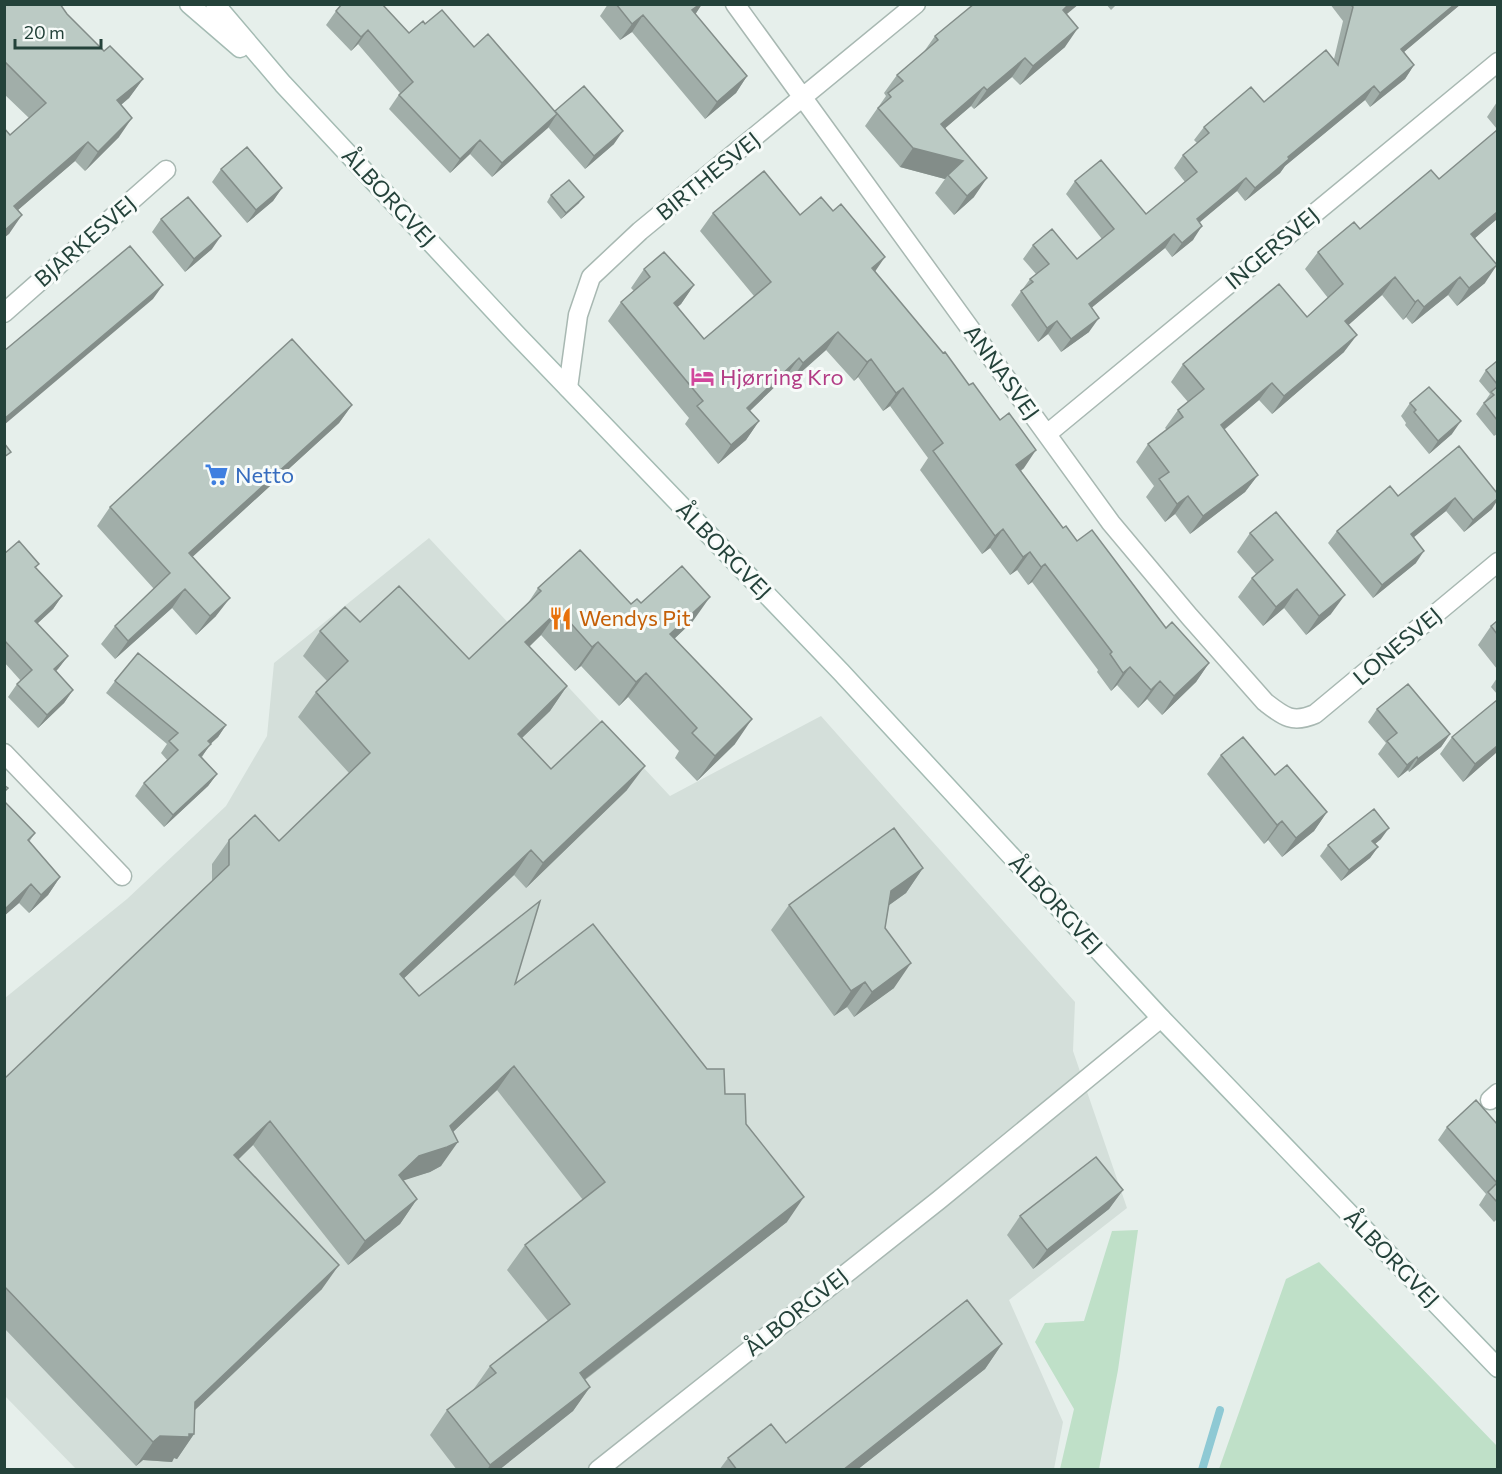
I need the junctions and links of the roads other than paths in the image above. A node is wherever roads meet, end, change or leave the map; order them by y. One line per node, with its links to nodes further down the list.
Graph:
1 (189, 4): 6 (street, ÅLBORGVEJ)
2 (215, 4): 6 (street, ÅLBORGVEJ)
3 (735, 4): 7 (street, ANNASVEJ)
4 (916, 4): 7 (street, BIRTHESVEJ)
5 (1497, 62): 11 (street, INGERSVEJ)
6 (283, 84): 10 (street, ÅLBORGVEJ)
7 (804, 97): 10 (street, BIRTHESVEJ); 11 (street, ANNASVEJ)
8 (166, 170): 9 (street, BJARKESVEJ)
9 (4, 313)
10 (568, 388): 16 (street, ÅLBORGVEJ)
11 (1047, 434): 13 (street, ANNASVEJ)
12 (1497, 562): 13 (street, LONESVEJ)
13 (1291, 719)
14 (4, 753): 15 (street)
15 (122, 876)
16 (1161, 1018): 17 (street, ÅLBORGVEJ); 18 (street, ÅLBORGVEJ)
17 (1497, 1368)
18 (598, 1470)

